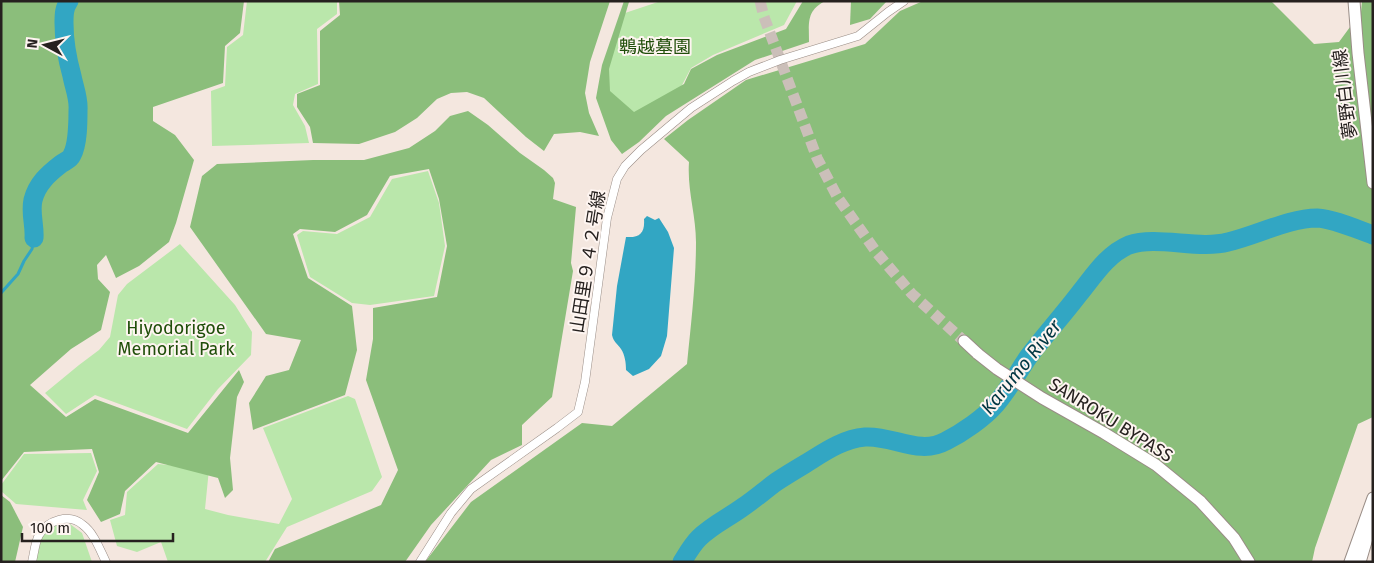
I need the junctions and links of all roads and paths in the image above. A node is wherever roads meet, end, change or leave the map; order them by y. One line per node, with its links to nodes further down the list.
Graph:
1 (904, 1): 10 (street, 山田里９４２号線)
2 (1354, 1): 3 (street, 夢野白川線)
3 (1373, 183)
4 (964, 341): 7 (street, SANROKU BYPASS, bridge)
5 (1373, 498): 13 (street)
6 (1373, 518): 14 (street)
7 (1218, 520): 11 (street); 12 (street, SANROKU BYPASS)
8 (32, 562): 9 (street)
9 (106, 562)
10 (420, 562)
11 (1239, 562)
12 (1249, 562)
13 (1350, 562)
14 (1360, 562)

